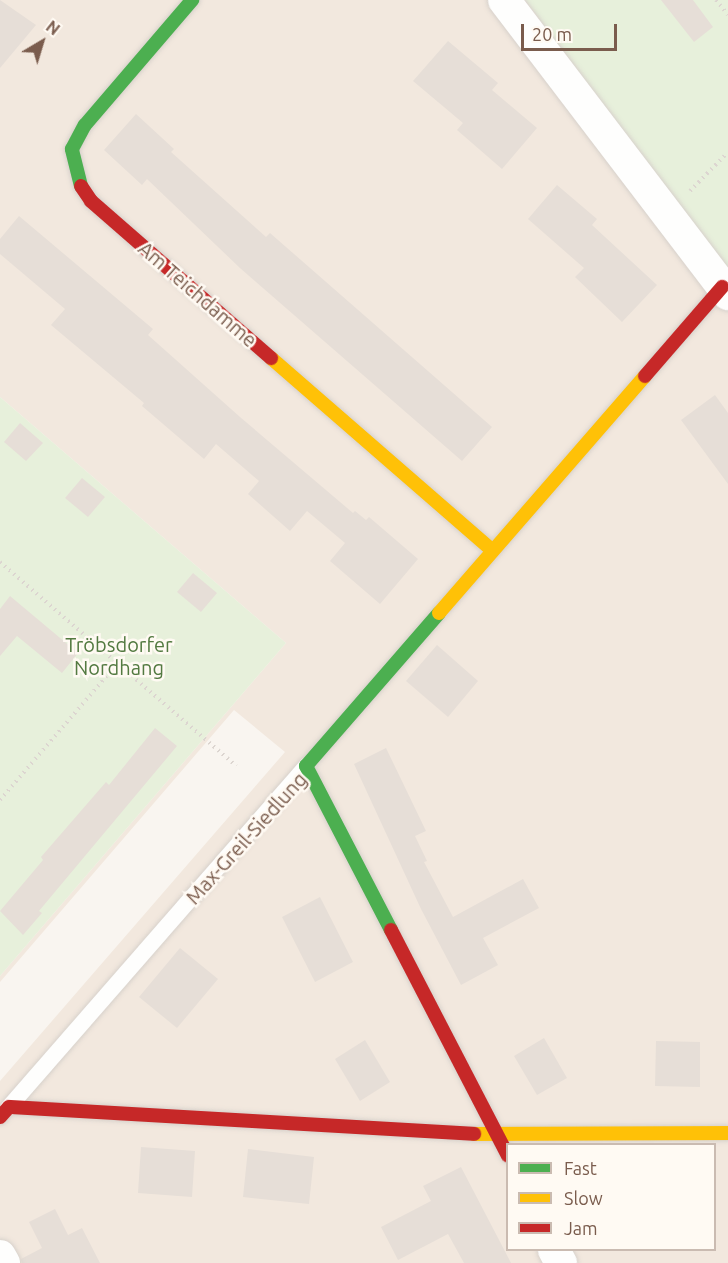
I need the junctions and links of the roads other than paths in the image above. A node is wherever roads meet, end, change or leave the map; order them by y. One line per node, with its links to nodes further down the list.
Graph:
1 (192, 0): 4 (street, Am Teichdamme)
2 (504, 0): 3 (street)
3 (725, 291): 4 (street)
4 (492, 550): 5 (street)
5 (306, 766): 6 (lane, Max-Greil-Siedlung); 8 (street, Max-Greil-Siedlung)
6 (4, 1112): 8 (street, Max-Greil-Siedlung)
7 (728, 1133): 8 (street, Max-Greil-Siedlung)
8 (497, 1135): 9 (street, Max-Greil-Siedlung)
9 (506, 1154)
10 (0, 1256): 11 (street)
11 (4, 1263)

